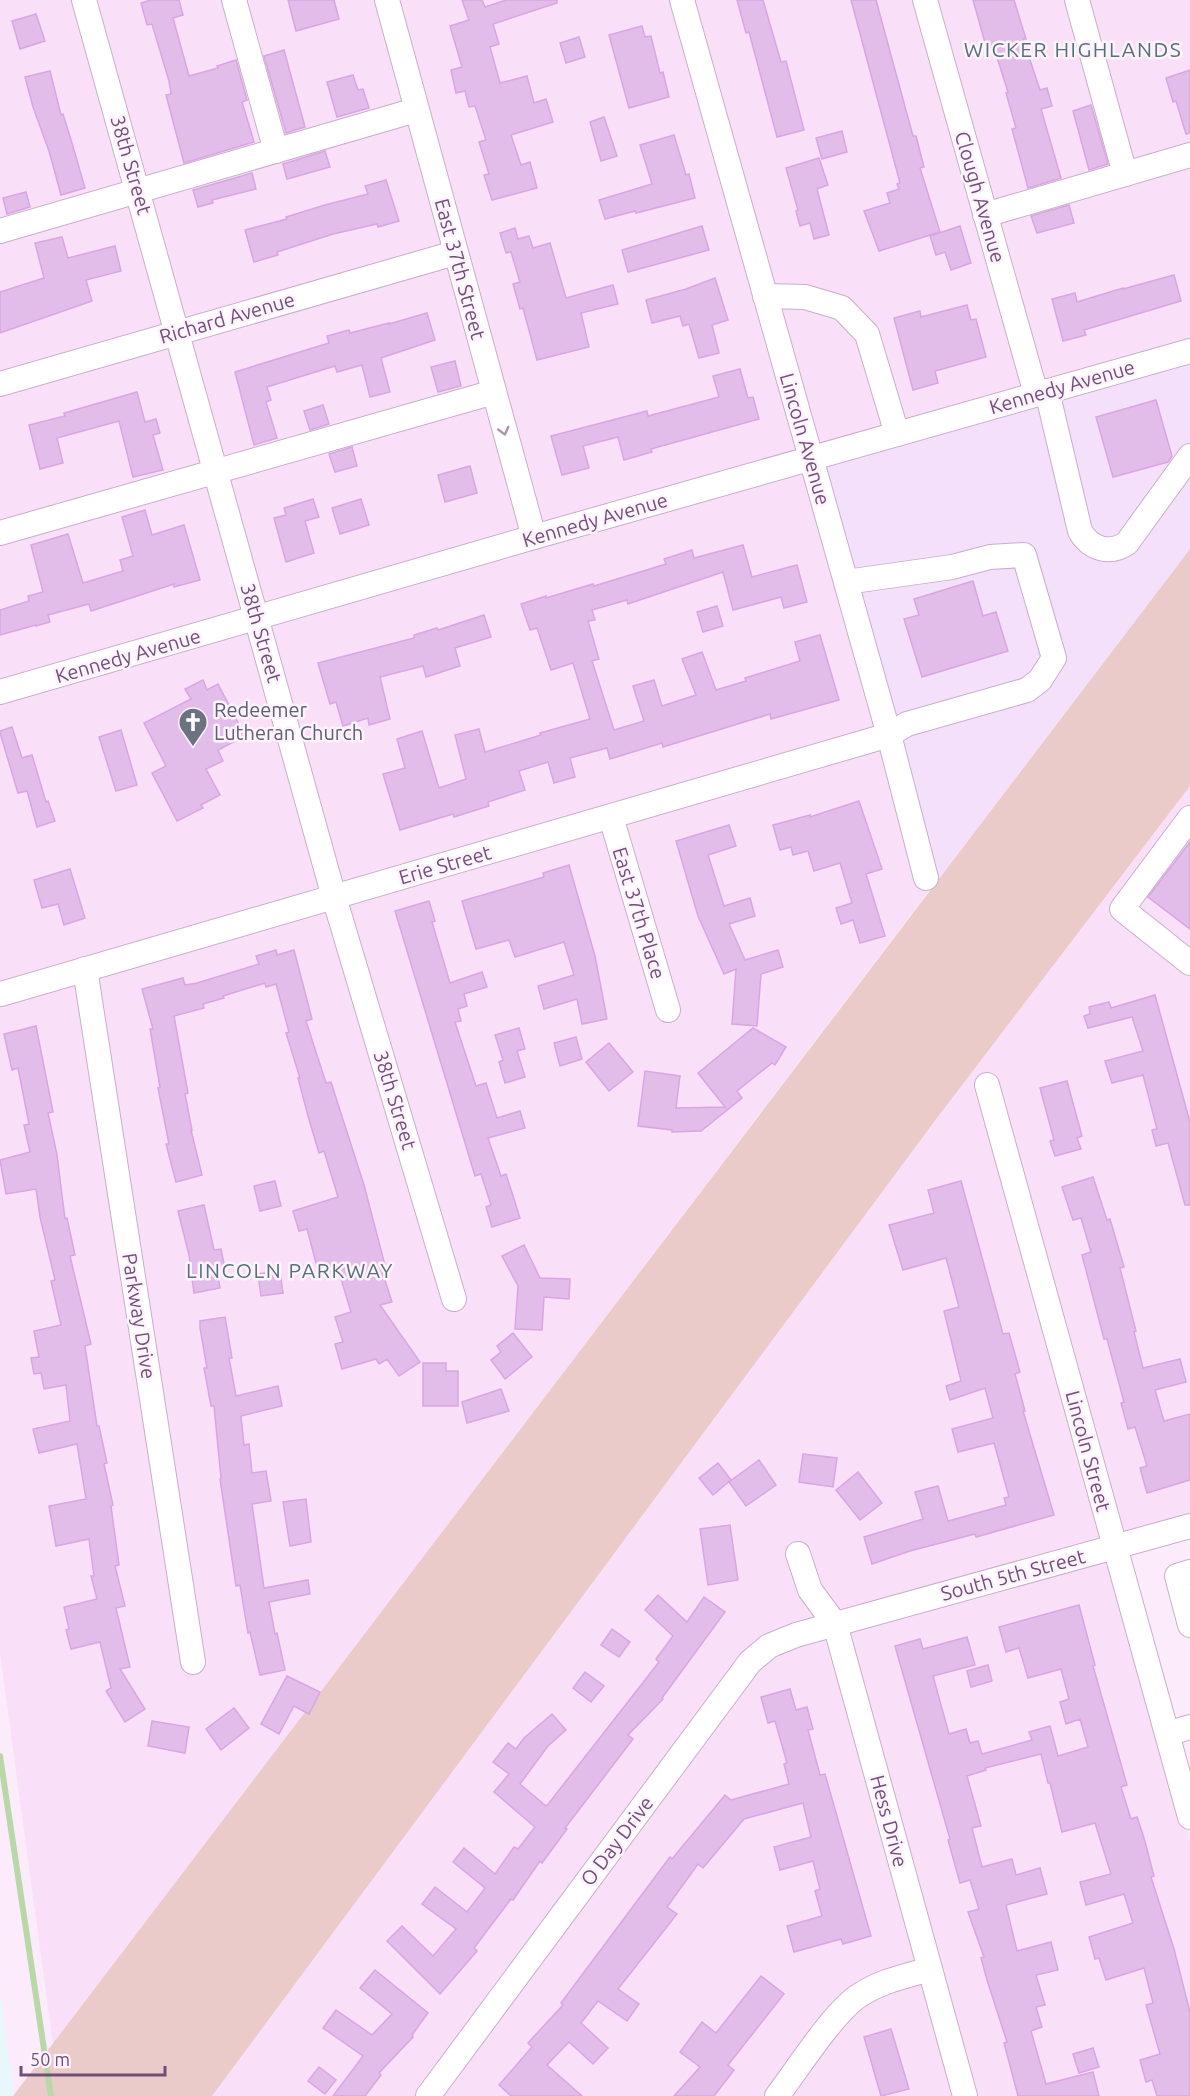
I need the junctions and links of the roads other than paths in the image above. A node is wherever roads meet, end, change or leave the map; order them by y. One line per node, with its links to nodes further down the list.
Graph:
1 (84, 0): 11 (street, 38th Street)
2 (234, 0): 8 (street)
3 (387, 0): 7 (street, East 37th Street)
4 (682, 0): 15 (street, Lincoln Avenue)
5 (925, 0): 12 (street, Clough Avenue)
6 (1077, 0): 10 (street)
7 (416, 110): 8 (street); 14 (street, East 37th Street)
8 (276, 151): 11 (street)
9 (1190, 155): 10 (street)
10 (1125, 174): 12 (street)
11 (138, 192): 13 (street); 16 (street, 38th Street)
12 (985, 215): 20 (street, Clough Avenue)
13 (0, 231)
14 (455, 253): 16 (street, Richard Avenue); 19 (street, East 37th Street)
15 (765, 296): 21 (street); 23 (street, Lincoln Avenue)
16 (177, 332): 18 (street, Richard Avenue); 24 (street, 38th Street)
17 (1190, 351): 20 (street, Kennedy Avenue)
18 (0, 384)
19 (494, 392): 24 (street); 26 (street, East 37th Street, one-way to 26)
20 (1041, 393): 21 (street, Kennedy Avenue); 22 (street, Clough Avenue)
21 (897, 434): 23 (street, Kennedy Avenue)
22 (1190, 456)
23 (811, 458): 26 (street, Kennedy Avenue); 27 (street, Lincoln Avenue)
24 (216, 471): 25 (street); 28 (street, 38th Street)
25 (0, 533)
26 (534, 537): 28 (street, Kennedy Avenue)
27 (846, 582): 30 (street, Lincoln Avenue); 30 (street, Erie Street)
28 (257, 619): 29 (street, Kennedy Avenue); 34 (street, 38th Street)
29 (0, 692)
30 (890, 735): 31 (street, Erie Street); 33 (street, Lincoln Avenue)
31 (611, 817): 34 (street, Erie Street); 38 (street, East 37th Place)
32 (1190, 818): 35 (street)
33 (926, 878)
34 (334, 897): 36 (street, Erie Street); 40 (street, 38th Street)
35 (1190, 963)
36 (85, 969): 37 (street, Erie Street); 47 (street, Parkway Drive)
37 (1, 994)
38 (668, 1010)
39 (987, 1085): 42 (street, Lincoln Street)
40 (454, 1299)
41 (1190, 1526): 42 (street, South 5th Street)
42 (1115, 1547): 46 (street, South 5th Street); 49 (street, Lincoln Street)
43 (798, 1554): 46 (street, Hess Drive)
44 (1184, 1574): 45 (street)
45 (1189, 1619)
46 (835, 1624): 51 (street, Hess Drive); 52 (street, O Day Drive)
47 (193, 1662)
48 (1190, 1726): 49 (street)
49 (1167, 1734): 50 (street, Lincoln Street)
50 (1190, 1817)
51 (930, 1970): 53 (street); 54 (street, Hess Drive)
52 (428, 2096)
53 (777, 2096)
54 (965, 2096)

